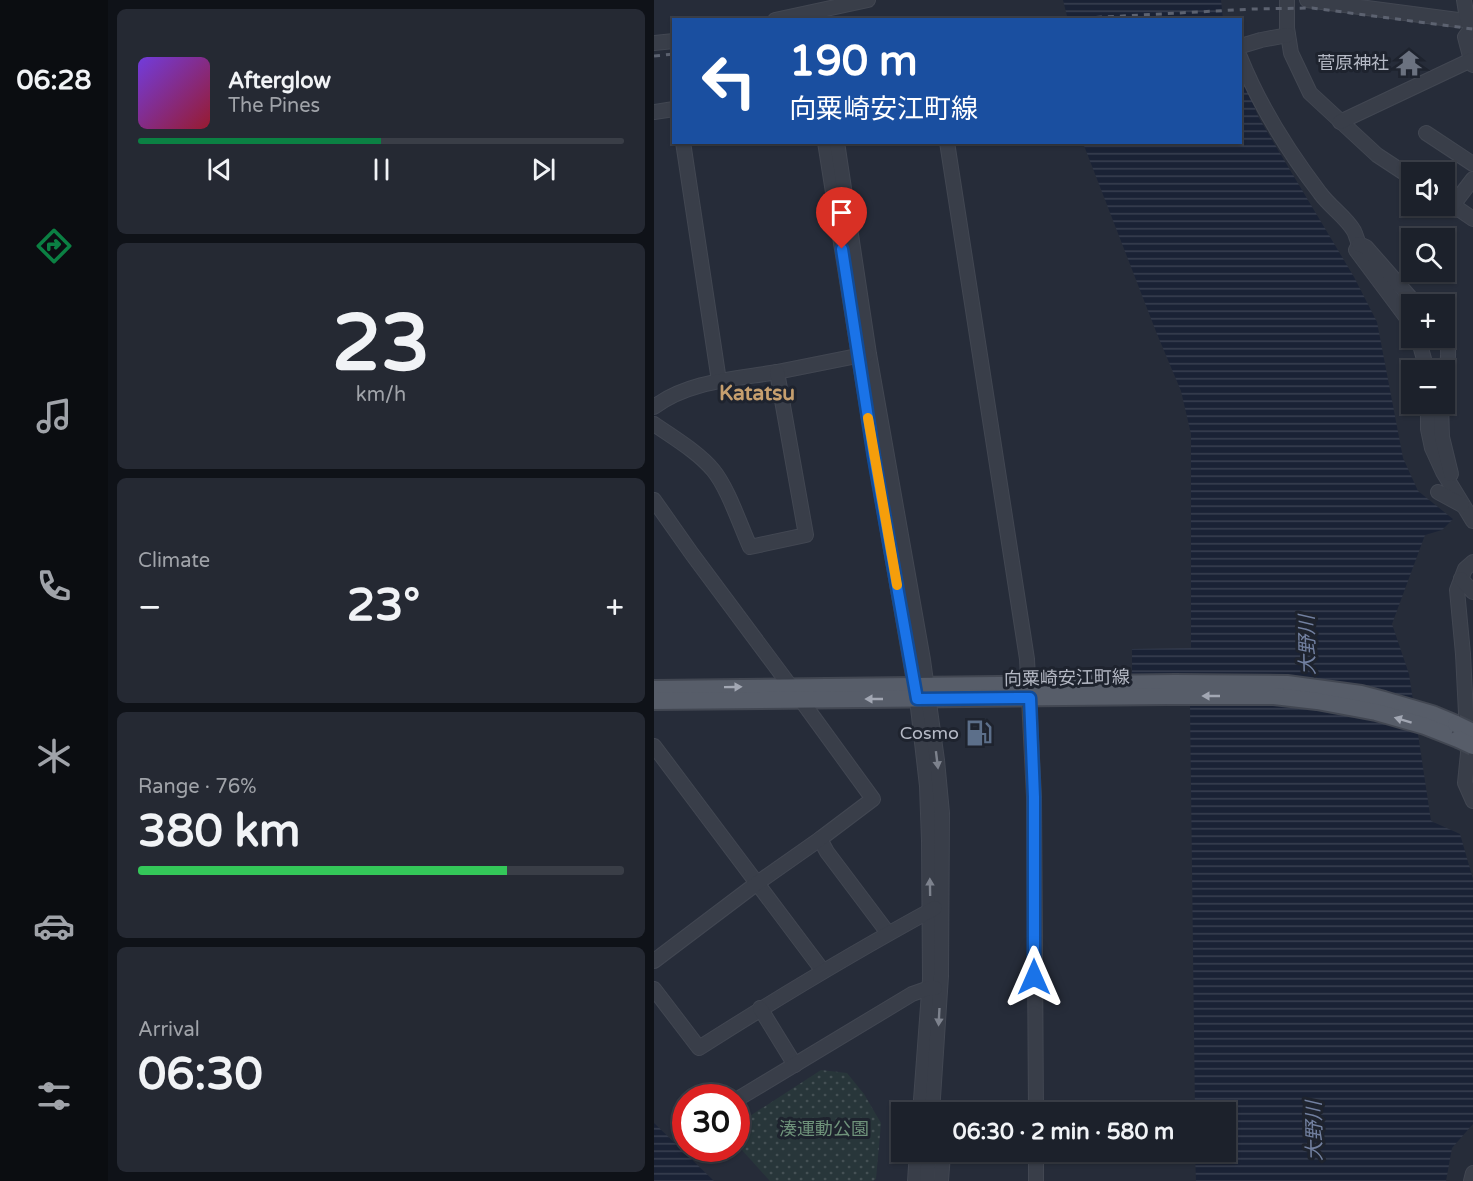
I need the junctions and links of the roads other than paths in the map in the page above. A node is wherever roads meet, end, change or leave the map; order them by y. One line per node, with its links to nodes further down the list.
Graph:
1 (868, 0): 5 (street)
2 (1287, 0): 8 (street)
3 (1307, 0): 7 (street)
4 (1464, 0): 7 (street)
5 (812, 10): 6 (street)
6 (782, 18)
7 (1470, 19): 13 (street)
8 (1288, 35): 11 (street); 16 (street)
9 (672, 41): 10 (street)
10 (654, 44)
11 (1242, 46)
12 (1242, 62): 28 (street)
13 (1472, 63): 16 (street)
14 (672, 109): 15 (street)
15 (654, 112)
16 (1340, 122): 23 (street)
17 (1426, 133): 22 (street)
18 (683, 144): 33 (street)
19 (825, 144): 31 (street)
20 (837, 144): 31 (street)
21 (947, 144): 47 (street)
22 (1473, 164)
23 (1401, 171)
24 (1473, 180): 25 (street)
25 (1455, 196)
26 (1455, 206): 27 (street)
27 (1473, 219)
28 (1359, 244): 29 (street); 30 (street)
29 (1407, 294)
30 (1401, 310)
31 (864, 355): 32 (street); 49 (street)
32 (777, 372): 33 (street); 37 (street)
33 (719, 381): 34 (street)
34 (654, 407)
35 (1428, 414): 38 (street)
36 (1441, 414): 38 (street)
37 (654, 424)
38 (1450, 482): 41 (street)
39 (1438, 492): 41 (street)
40 (654, 500): 50 (street)
41 (1464, 506): 42 (street)
42 (1473, 521)
43 (1473, 562): 44 (street)
44 (1461, 579): 45 (street); 52 (street)
45 (1473, 592)
46 (654, 688): 50 (main road, 向粟崎安江町線, one-way to 50)
47 (1030, 691): 48 (main road, 向粟崎安江町線); 49 (main road, 向粟崎安江町線); 70 (street)
48 (1058, 691): 53 (main road, 向粟崎安江町線, bridge); 55 (main road, 向粟崎安江町線, one-way to 48, bridge)
49 (922, 692): 50 (main road, 向粟崎安江町線); 59 (street)
50 (796, 693): 51 (main road, 向粟崎安江町線); 57 (street)
51 (654, 701)
52 (1469, 712): 55 (street)
53 (1473, 732)
54 (654, 746): 58 (street)
55 (1471, 752): 56 (street)
56 (1473, 801)
57 (820, 839): 58 (street); 60 (street)
58 (756, 884): 61 (street); 62 (street)
59 (936, 907): 60 (street); 63 (street)
60 (888, 933): 62 (street)
61 (654, 961)
62 (822, 971): 65 (street)
63 (935, 988): 66 (street); 68 (street); 69 (street, one-way to 69)
64 (654, 989): 65 (street)
65 (760, 1008): 66 (street)
66 (795, 1065): 67 (street)
67 (750, 1092)
68 (921, 1102)
69 (932, 1102)
70 (1036, 1102)
71 (916, 1162): 76 (street)
72 (928, 1162): 77 (street)
73 (942, 1162): 78 (street)
74 (1036, 1162): 79 (street)
75 (1473, 1173): 80 (street)
76 (915, 1181)
77 (927, 1181)
78 (941, 1181)
79 (1036, 1181)
80 (1472, 1181)

